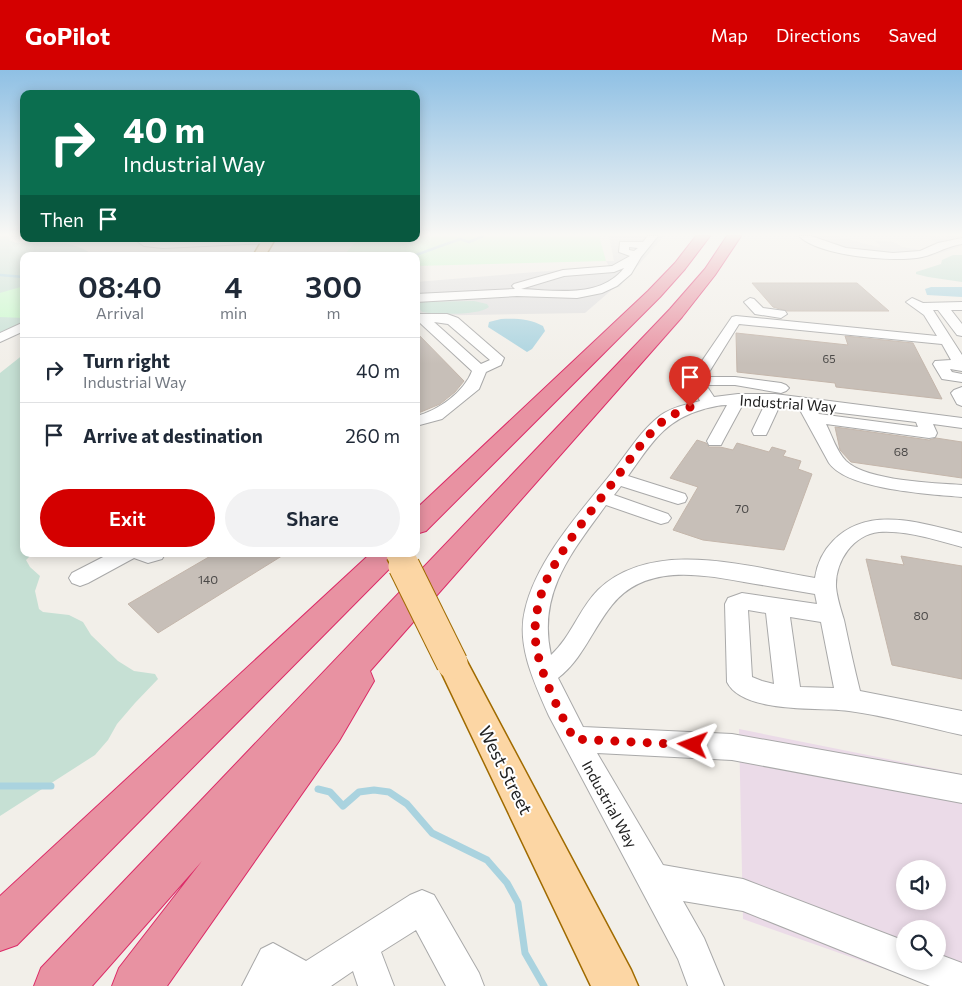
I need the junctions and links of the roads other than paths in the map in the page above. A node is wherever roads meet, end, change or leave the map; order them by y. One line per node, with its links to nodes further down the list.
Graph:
1 (541, 279): 5 (street)
2 (619, 279): 5 (street)
3 (668, 279): 37 (highway)
4 (705, 279): 46 (highway)
5 (484, 294): 6 (street)
6 (420, 298)
7 (750, 302): 14 (street)
8 (962, 306): 9 (street)
9 (942, 307): 13 (street); 14 (street)
10 (420, 318): 18 (street)
11 (420, 319): 18 (street)
12 (20, 328): 15 (street)
13 (962, 332)
14 (943, 336): 16 (street); 17 (street)
15 (0, 338)
16 (929, 340): 17 (street); 19 (street)
17 (960, 365)
18 (480, 370): 28 (street)
19 (696, 381): 24 (street); 27 (street)
20 (962, 392): 23 (street)
21 (738, 399): 22 (street, Industrial Way); 24 (street, Industrial Way); 31 (street)
22 (775, 399): 26 (street, Industrial Way); 30 (street)
23 (962, 401)
24 (710, 402): 32 (street, Industrial Way)
25 (962, 408): 27 (street)
26 (808, 410): 27 (street, Industrial Way); 33 (street)
27 (864, 411): 29 (street, Industrial Way)
28 (420, 420)
29 (962, 423)
30 (760, 432)
31 (715, 441)
32 (616, 478): 34 (street, Industrial Way); 35 (street)
33 (962, 491)
34 (601, 497): 36 (street); 47 (street, Industrial Way)
35 (678, 498)
36 (662, 518)
37 (420, 521)
38 (962, 540): 43 (street)
39 (120, 557): 42 (street)
40 (384, 557): 54 (highway)
41 (399, 557): 65 (main road, West Street, bridge)
42 (80, 578)
43 (826, 588): 45 (street); 47 (street)
44 (777, 606): 45 (street); 48 (street); 48 (street)
45 (831, 615): 49 (street)
46 (395, 620): 60 (highway); 61 (highway)
47 (544, 674): 51 (street, Industrial Way)
48 (788, 697): 49 (street)
49 (849, 700): 50 (street)
50 (962, 723)
51 (574, 739): 52 (street); 53 (street, Industrial Way)
52 (962, 789)
53 (652, 880): 56 (street); 66 (street, Industrial Way)
54 (0, 928)
55 (361, 945): 59 (street); 63 (street); 64 (street)
56 (896, 955)
57 (934, 970): 58 (street)
58 (962, 981)
59 (307, 984): 62 (street)
60 (59, 986)
61 (137, 986)
62 (260, 986)
63 (376, 986)
64 (466, 986)
65 (615, 986)
66 (706, 986)

